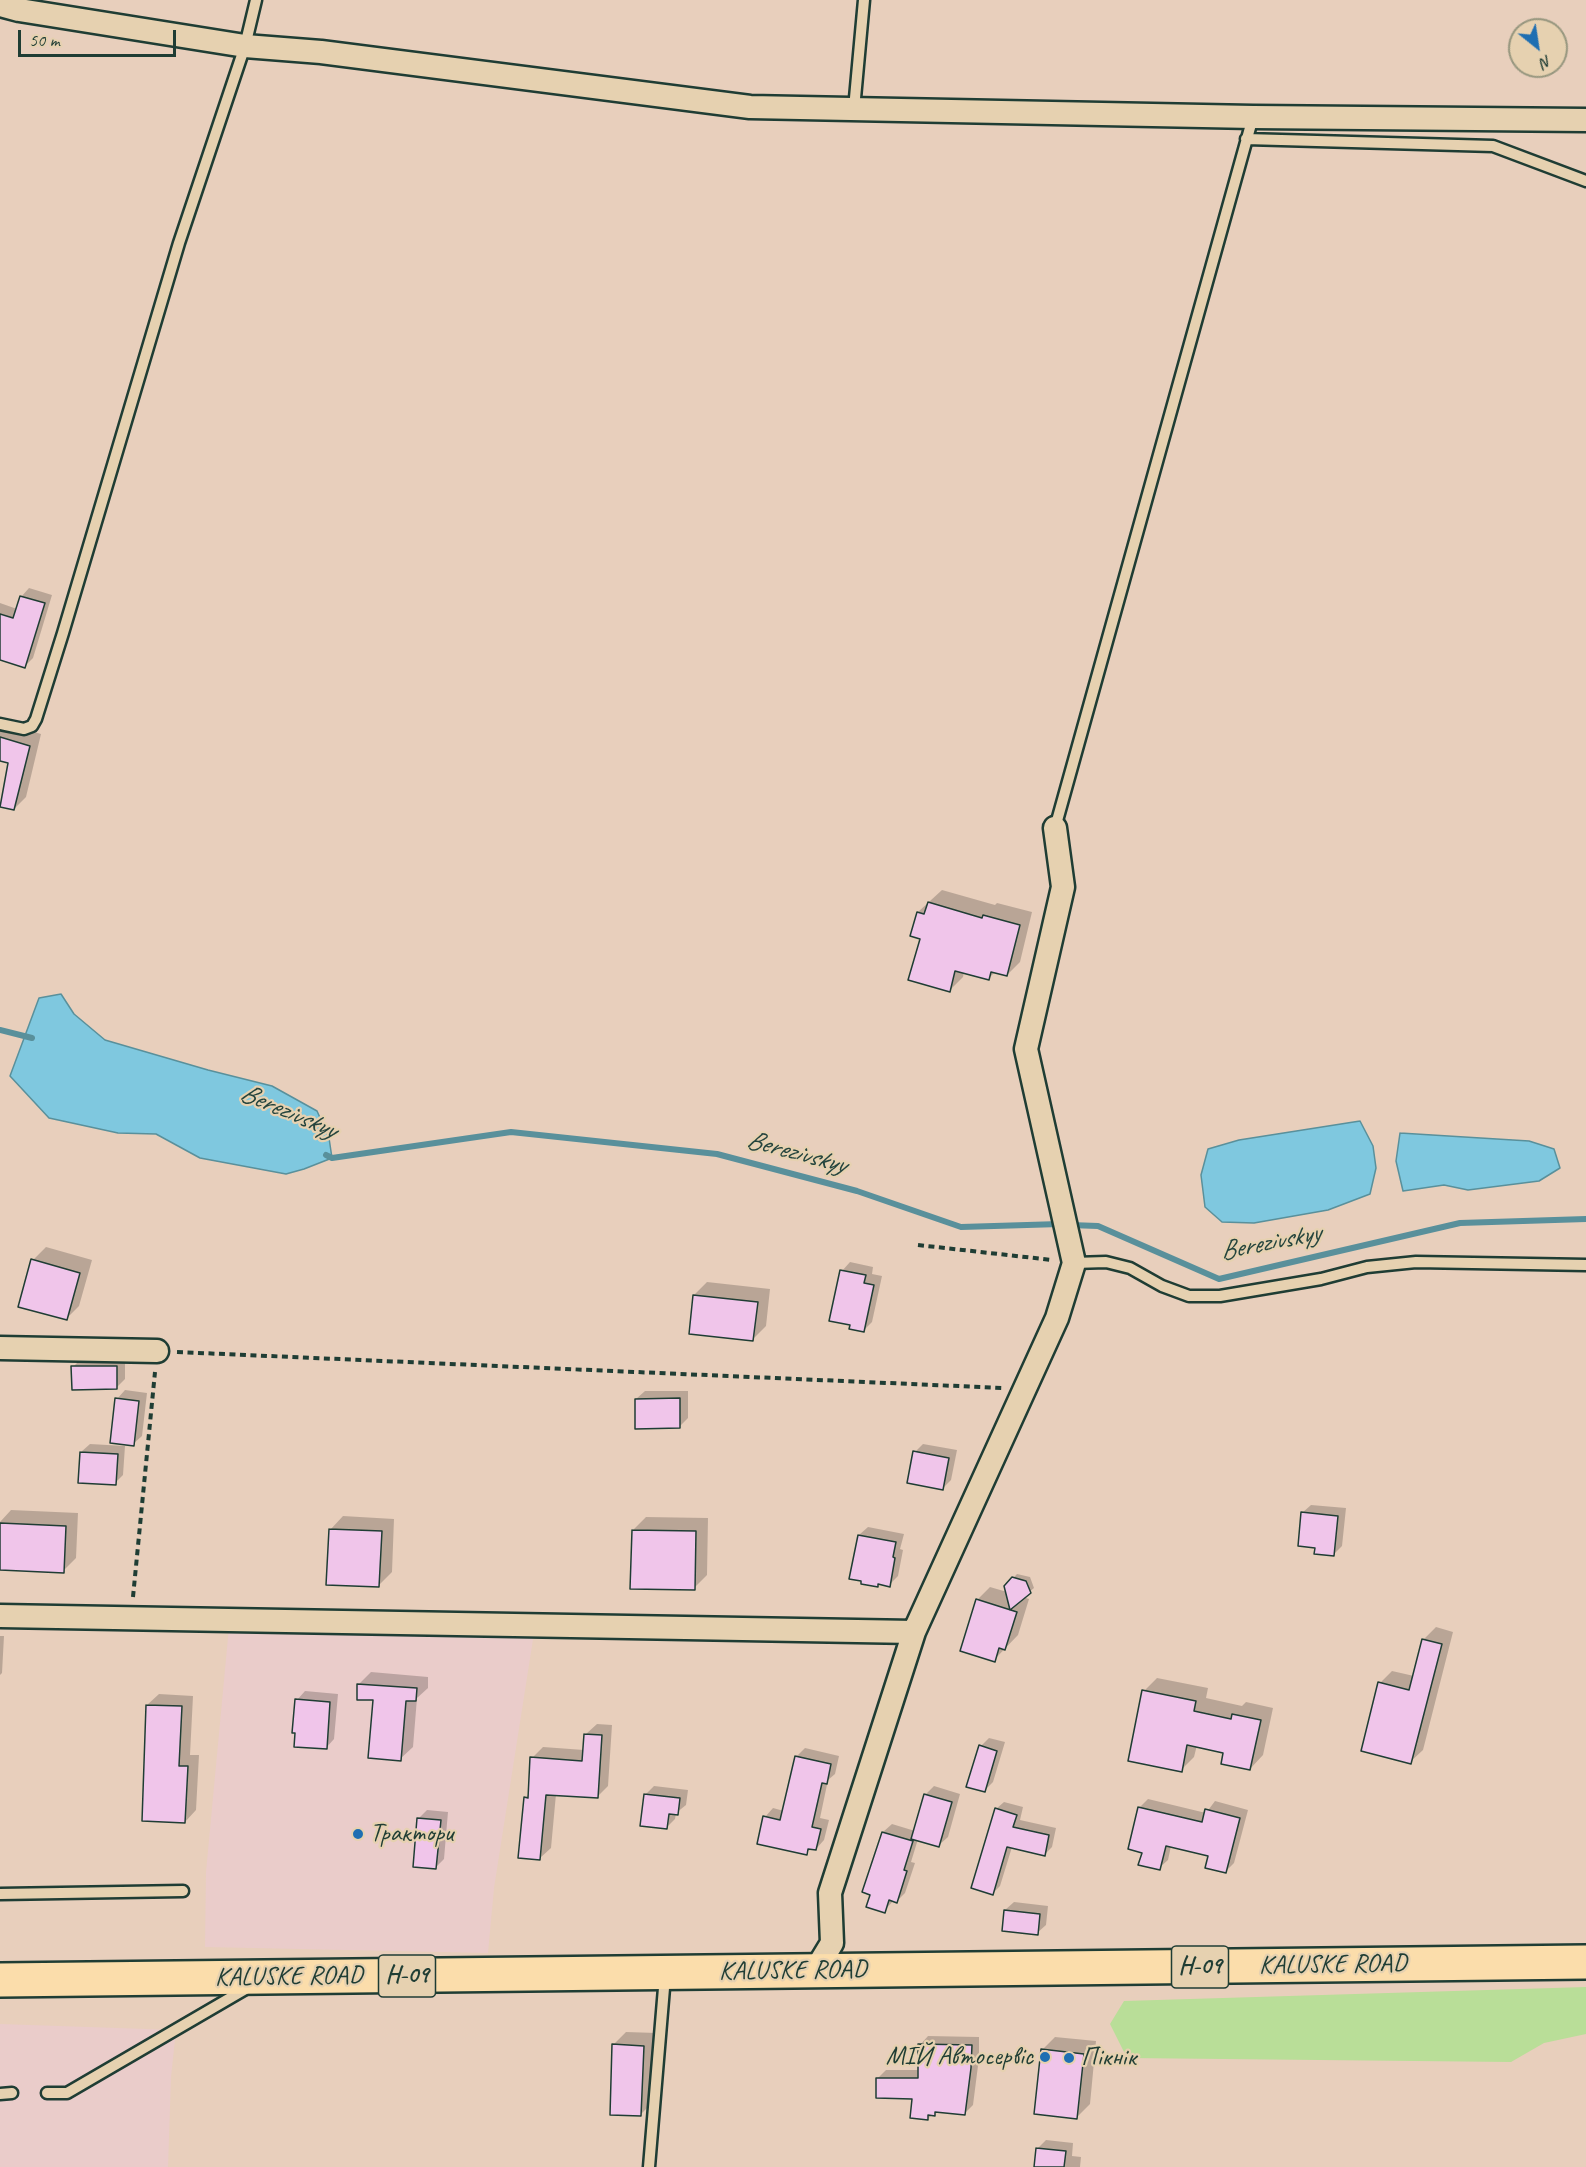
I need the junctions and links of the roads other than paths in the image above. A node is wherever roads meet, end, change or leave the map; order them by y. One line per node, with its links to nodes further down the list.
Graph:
1 (256, 0): 4 (lane)
2 (864, 0): 5 (lane)
3 (0, 5): 4 (street)
4 (245, 46): 5 (street); 10 (lane)
5 (854, 108): 6 (street)
6 (1253, 117): 7 (street); 8 (lane)
7 (1586, 120)
8 (1246, 139): 9 (lane); 11 (lane)
9 (1586, 181)
10 (0, 724)
11 (1055, 828): 12 (street)
12 (1074, 1263): 13 (lane); 17 (street)
13 (1586, 1265)
14 (0, 1348): 15 (street)
15 (157, 1352)
16 (0, 1616): 17 (street)
17 (914, 1632): 21 (street)
18 (183, 1891): 19 (lane)
19 (0, 1894)
20 (1586, 1962): 21 (main road, KALUSKE ROAD / Н-09)
21 (815, 1971): 22 (main road, KALUSKE ROAD / Н-09)
22 (665, 1973): 23 (main road, KALUSKE ROAD / Н-09); 28 (lane)
23 (266, 1977): 24 (main road, KALUSKE ROAD / Н-09); 26 (lane)
24 (0, 1980)
25 (12, 2093): 27 (lane)
26 (47, 2093)
27 (0, 2094)
28 (649, 2167)

